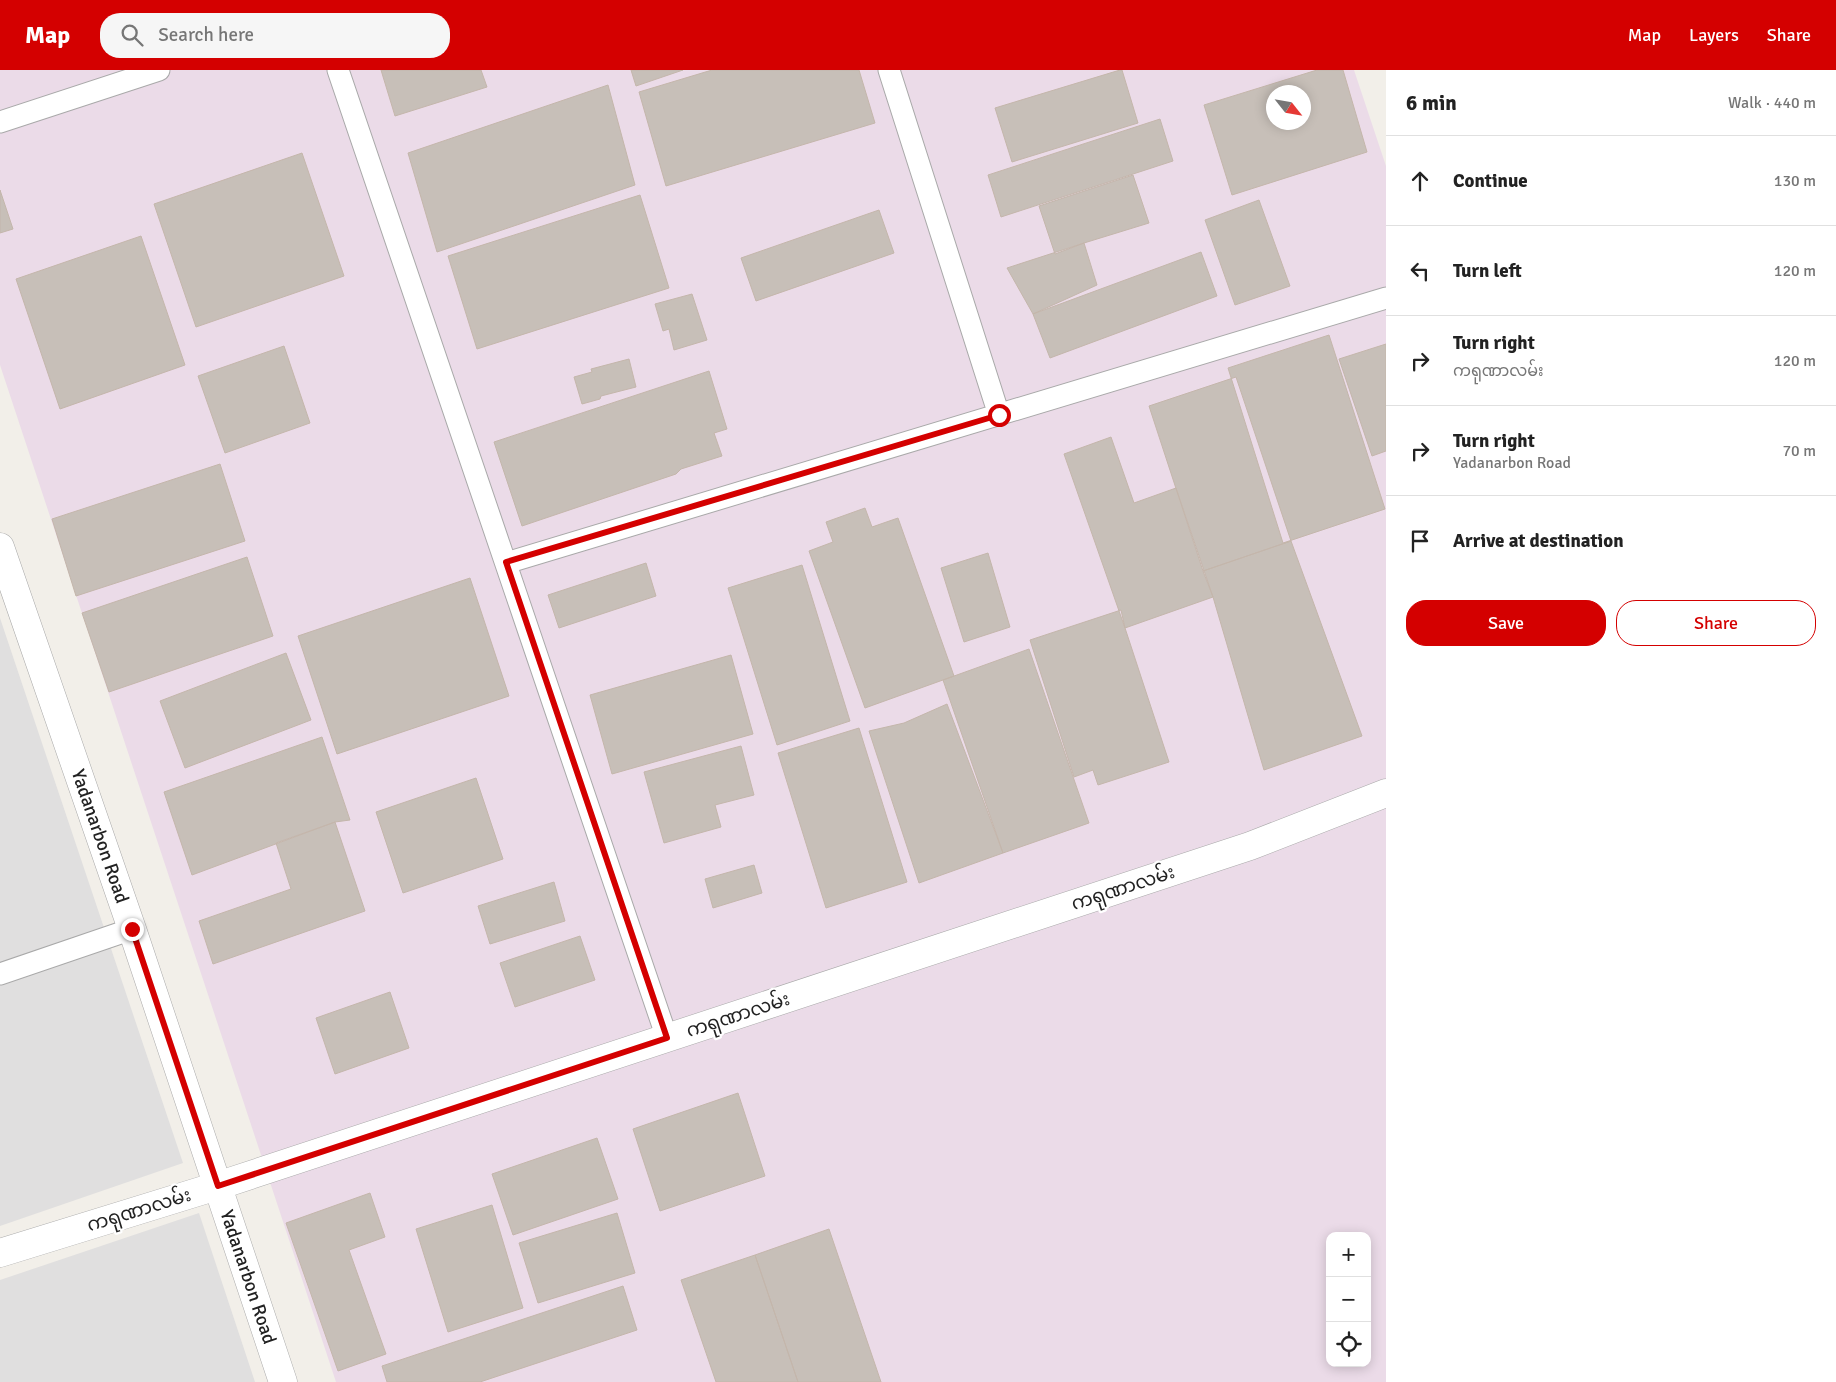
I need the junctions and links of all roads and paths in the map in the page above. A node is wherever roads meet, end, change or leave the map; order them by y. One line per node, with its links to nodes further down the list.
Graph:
1 (159, 70): 4 (street)
2 (338, 70): 8 (street)
3 (889, 70): 6 (street)
4 (0, 122)
5 (1386, 298): 6 (street)
6 (999, 415): 8 (street)
7 (0, 547): 10 (street, Yadanarbon Road)
8 (506, 562): 12 (street)
9 (1386, 793): 12 (street, ကရုဏာလမ်း)
10 (132, 929): 11 (street); 13 (street, Yadanarbon Road)
11 (0, 974)
12 (667, 1038): 13 (street, ကရုဏာလမ်း)
13 (218, 1186): 14 (street, ကရုဏာလမ်း); 15 (street, Yadanarbon Road)
14 (0, 1253)
15 (283, 1382)

